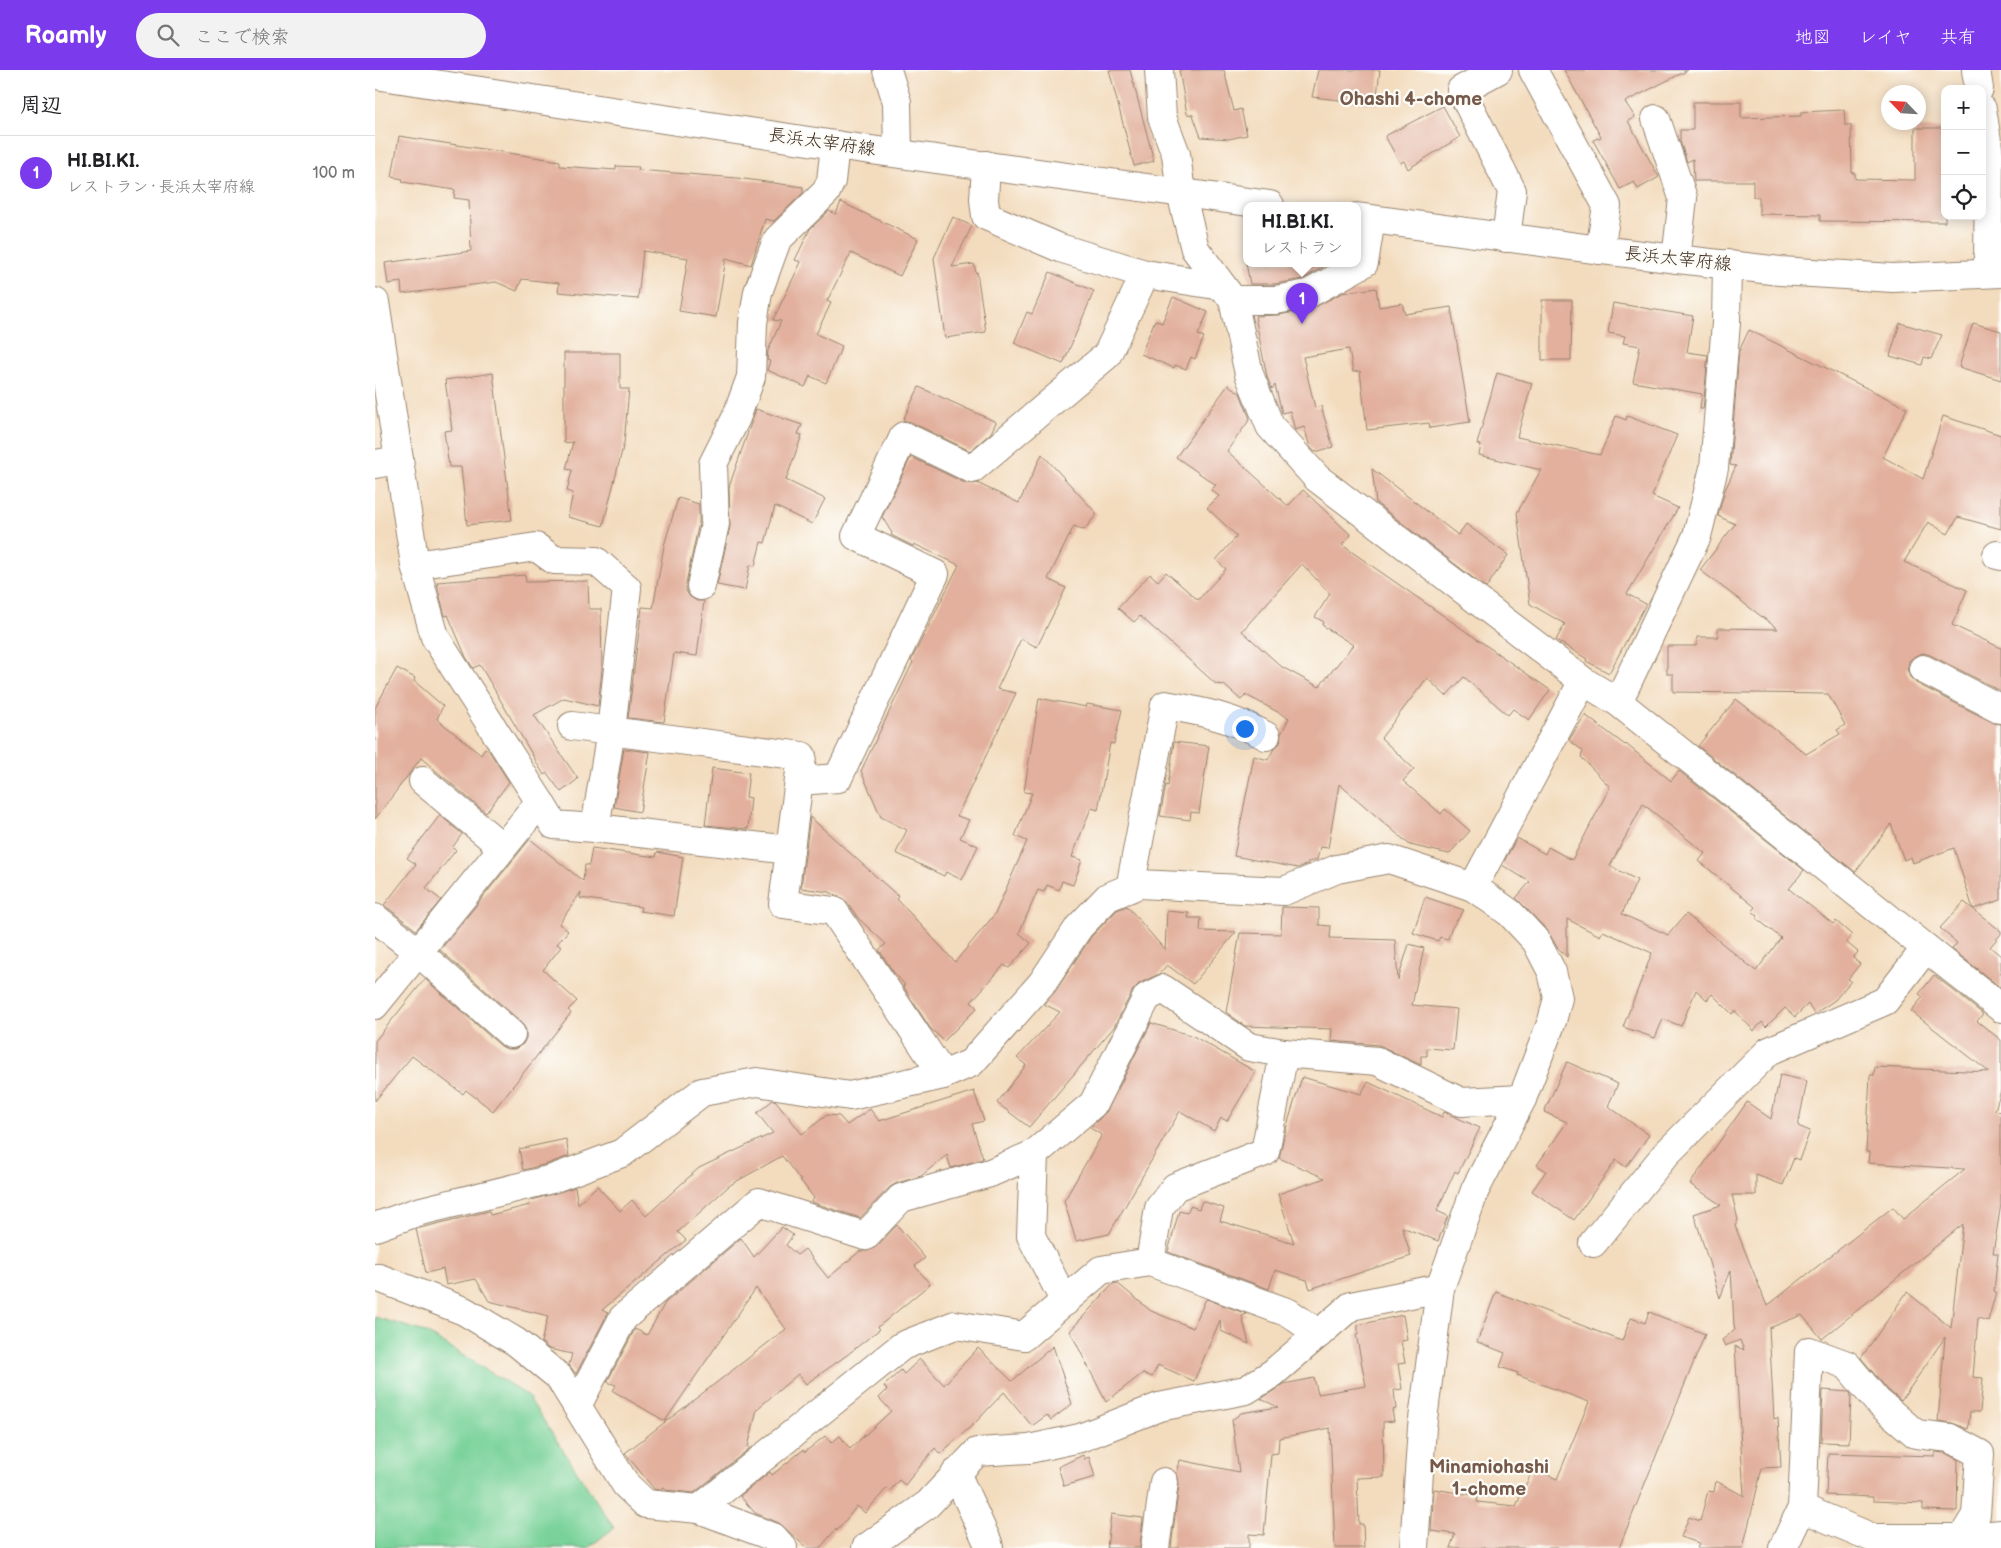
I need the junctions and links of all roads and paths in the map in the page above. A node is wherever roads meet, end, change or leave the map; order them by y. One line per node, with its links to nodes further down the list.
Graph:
1 (887, 70): 11 (street)
2 (1159, 70): 13 (street)
3 (1498, 70): 16 (street)
4 (1533, 70): 17 (street)
5 (1976, 70): 7 (street)
6 (375, 75): 10 (street, 長浜太宰府線)
7 (1978, 85)
8 (1657, 119): 18 (street)
9 (1985, 130): 22 (street)
10 (835, 145): 11 (street, 長浜太宰府線); 28 (street)
11 (898, 153): 12 (street, 長浜太宰府線)
12 (986, 165): 13 (street, 長浜太宰府線); 23 (street)
13 (1181, 192): 14 (street, 長浜太宰府線); 24 (street)
14 (1249, 202)
15 (1364, 218): 16 (street, 長浜太宰府線); 20 (street)
16 (1506, 238): 17 (street, 長浜太宰府線)
17 (1599, 250): 18 (street, 長浜太宰府線)
18 (1676, 258): 19 (street, 長浜太宰府線)
19 (1727, 264): 22 (street, 長浜太宰府線); 31 (street)
20 (1361, 265)
21 (1357, 267): 24 (street)
22 (1995, 273)
23 (1145, 274): 24 (street); 37 (street)
24 (1227, 293): 30 (street)
25 (375, 302): 26 (street)
26 (387, 462): 27 (street)
27 (415, 565): 34 (street); 38 (street)
28 (701, 586)
29 (1923, 669): 32 (street)
30 (1583, 680): 31 (street); 42 (street)
31 (1618, 702): 45 (street)
32 (2001, 709)
33 (572, 726): 34 (street)
34 (611, 731): 37 (street); 39 (street)
35 (1266, 736): 43 (street)
36 (423, 781): 40 (street)
37 (799, 781): 41 (street)
38 (540, 802): 39 (street); 40 (street)
39 (595, 828): 41 (street)
40 (503, 846): 46 (street)
41 (790, 850): 51 (street)
42 (1473, 887): 43 (street); 52 (street)
43 (1131, 888): 51 (street)
44 (375, 918): 46 (street)
45 (1926, 948): 48 (street); 55 (street)
46 (418, 952): 47 (street); 49 (street)
47 (375, 1005)
48 (2001, 1008)
49 (511, 1034)
50 (1285, 1053): 52 (street); 53 (street); 56 (street)
51 (943, 1075): 54 (street)
52 (1522, 1099): 58 (street)
53 (1034, 1154): 59 (street); 61 (street)
54 (375, 1227)
55 (1593, 1243)
56 (1150, 1262): 59 (street); 60 (street)
57 (375, 1278): 61 (street)
58 (1440, 1288): 60 (street); 72 (street)
59 (1065, 1302): 65 (street)
60 (1319, 1334): 62 (street)
61 (577, 1406): 65 (street)
62 (956, 1474): 69 (street); 70 (street)
63 (1164, 1482): 71 (street)
64 (1802, 1508): 67 (street); 67 (street); 73 (street)
65 (699, 1509): 68 (street)
66 (2001, 1534): 67 (street)
67 (1962, 1538)
68 (783, 1548)
69 (866, 1548)
70 (989, 1548)
71 (1155, 1548)
72 (1414, 1548)
73 (1783, 1548)

